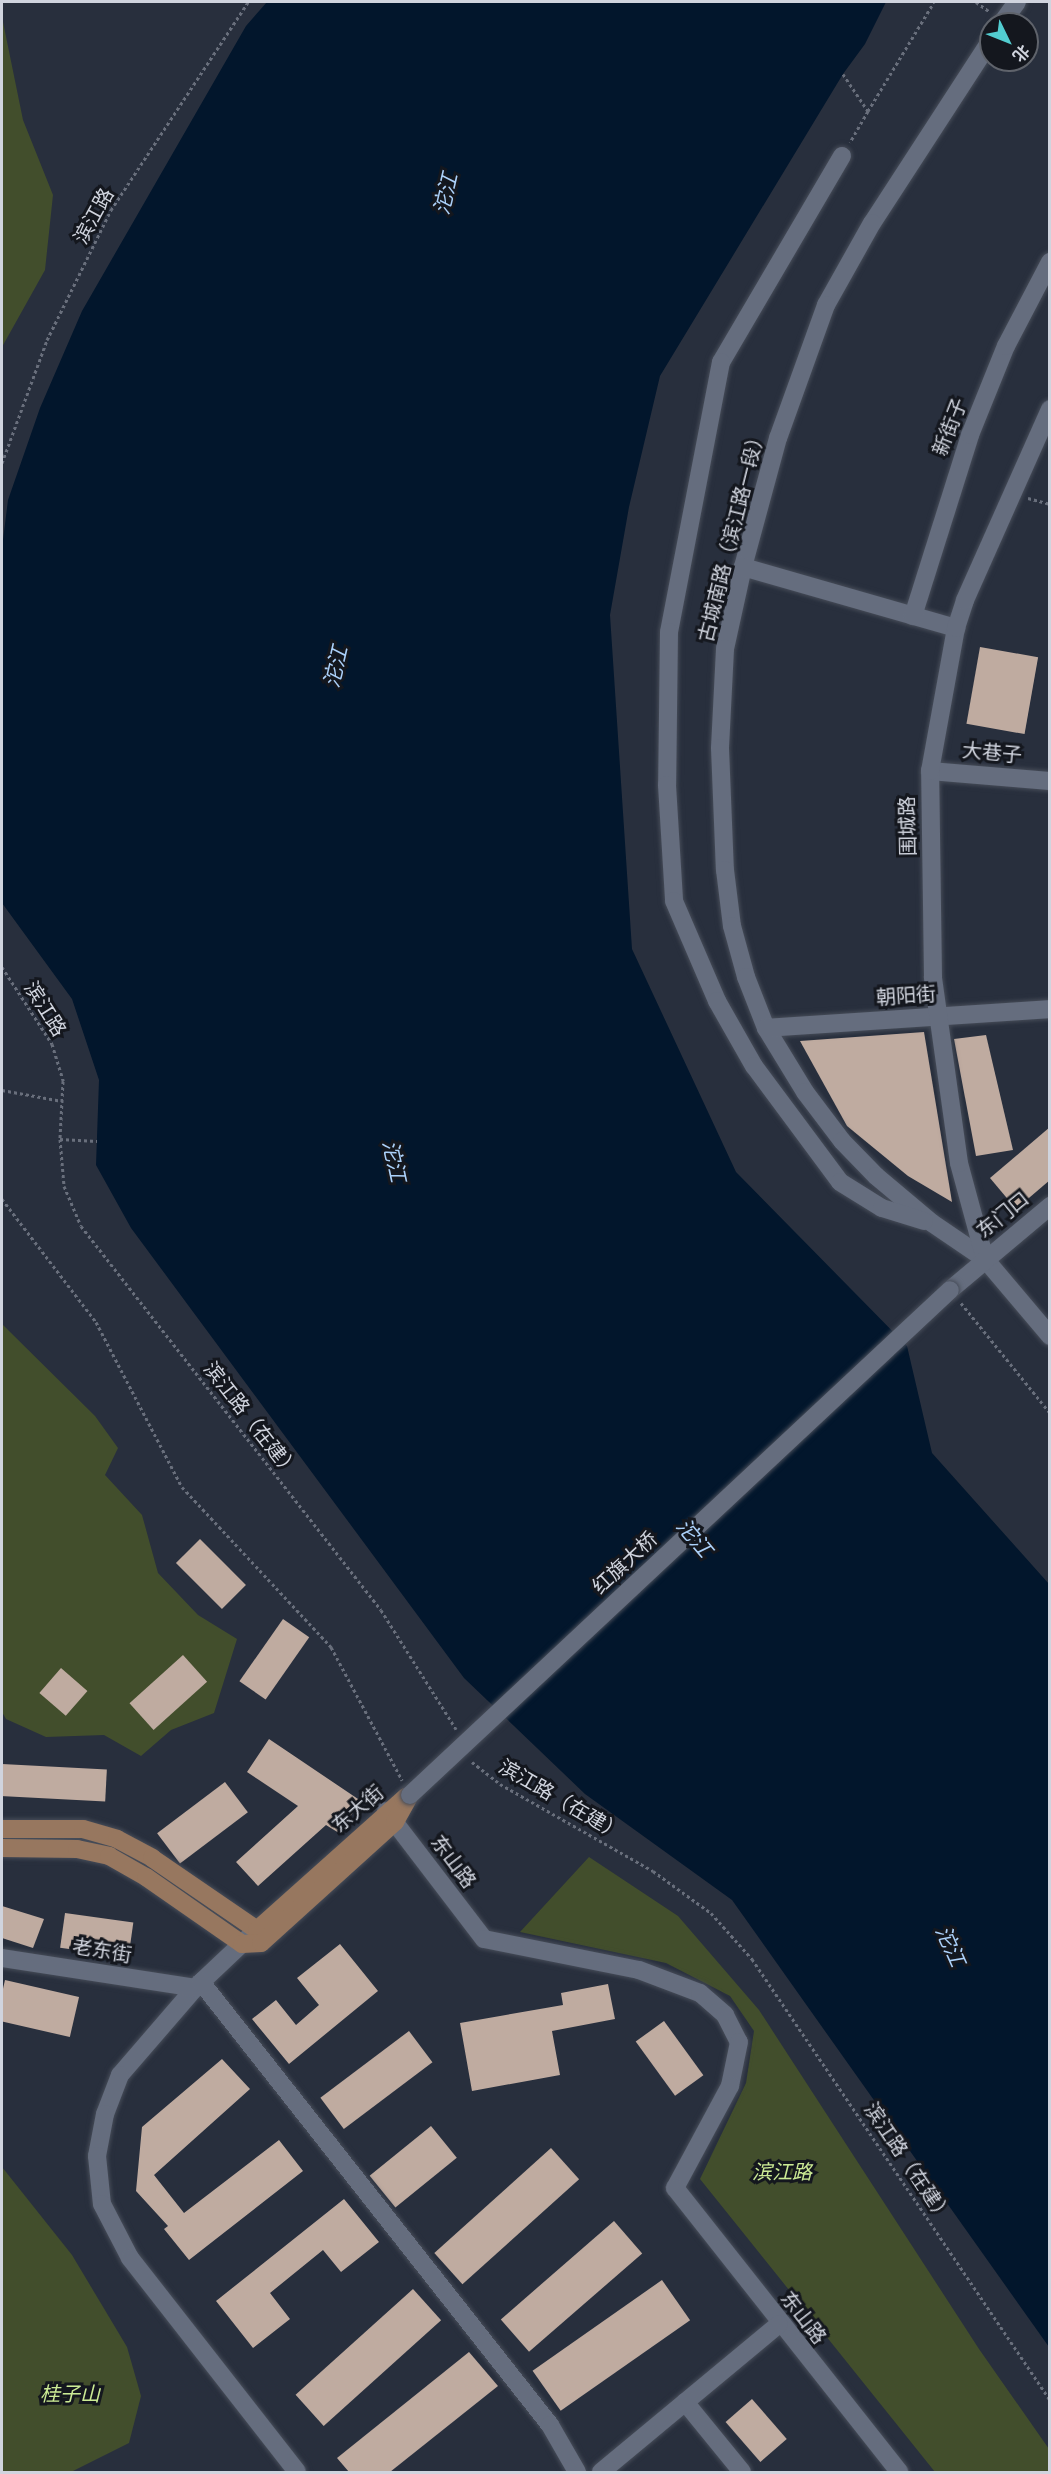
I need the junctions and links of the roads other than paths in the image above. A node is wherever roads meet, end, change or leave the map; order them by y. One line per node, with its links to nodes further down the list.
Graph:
1 (979, 58): 5 (street, 古城南路（滨江路一段）)
2 (842, 156): 14 (street)
3 (1050, 262): 6 (street, 新街子)
4 (1050, 409): 7 (street, 围城路)
5 (743, 567): 6 (street); 12 (street, 古城南路（滨江路一段）)
6 (912, 616): 7 (street)
7 (956, 628): 8 (street, 围城路)
8 (930, 771): 9 (street, 大巷子); 11 (street, 围城路)
9 (1050, 781)
10 (1050, 1009): 11 (street, 朝阳街)
11 (937, 1017): 12 (street, 朝阳街); 15 (street, 围城路)
12 (766, 1028): 14 (street, 古城南路（滨江路一段）)
13 (1050, 1206): 15 (street, 东门口)
14 (932, 1223): 15 (street, 古城南路（滨江路一段）)
15 (985, 1259): 16 (street, 东门口); 17 (street, 古城南路（滨江路一段）)
16 (950, 1290): 18 (street, 红旗大桥, bridge)
17 (1050, 1336)
18 (410, 1795): 19 (main road, 东大街)
19 (391, 1817): 22 (main road, 东大街); 23 (main road, 东大街); 26 (street, 东山路)
20 (2, 1829): 22 (main road)
21 (2, 1848): 23 (main road)
22 (257, 1929): 23 (street)
23 (242, 1944): 25 (street)
24 (2, 1958): 25 (street, 老东街)
25 (198, 1985): 28 (street); 29 (street)
26 (779, 2324): 27 (street); 32 (street, 东山路)
27 (686, 2402): 30 (street); 31 (street)
28 (297, 2472)
29 (577, 2472)
30 (601, 2472)
31 (742, 2472)
32 (899, 2472)

